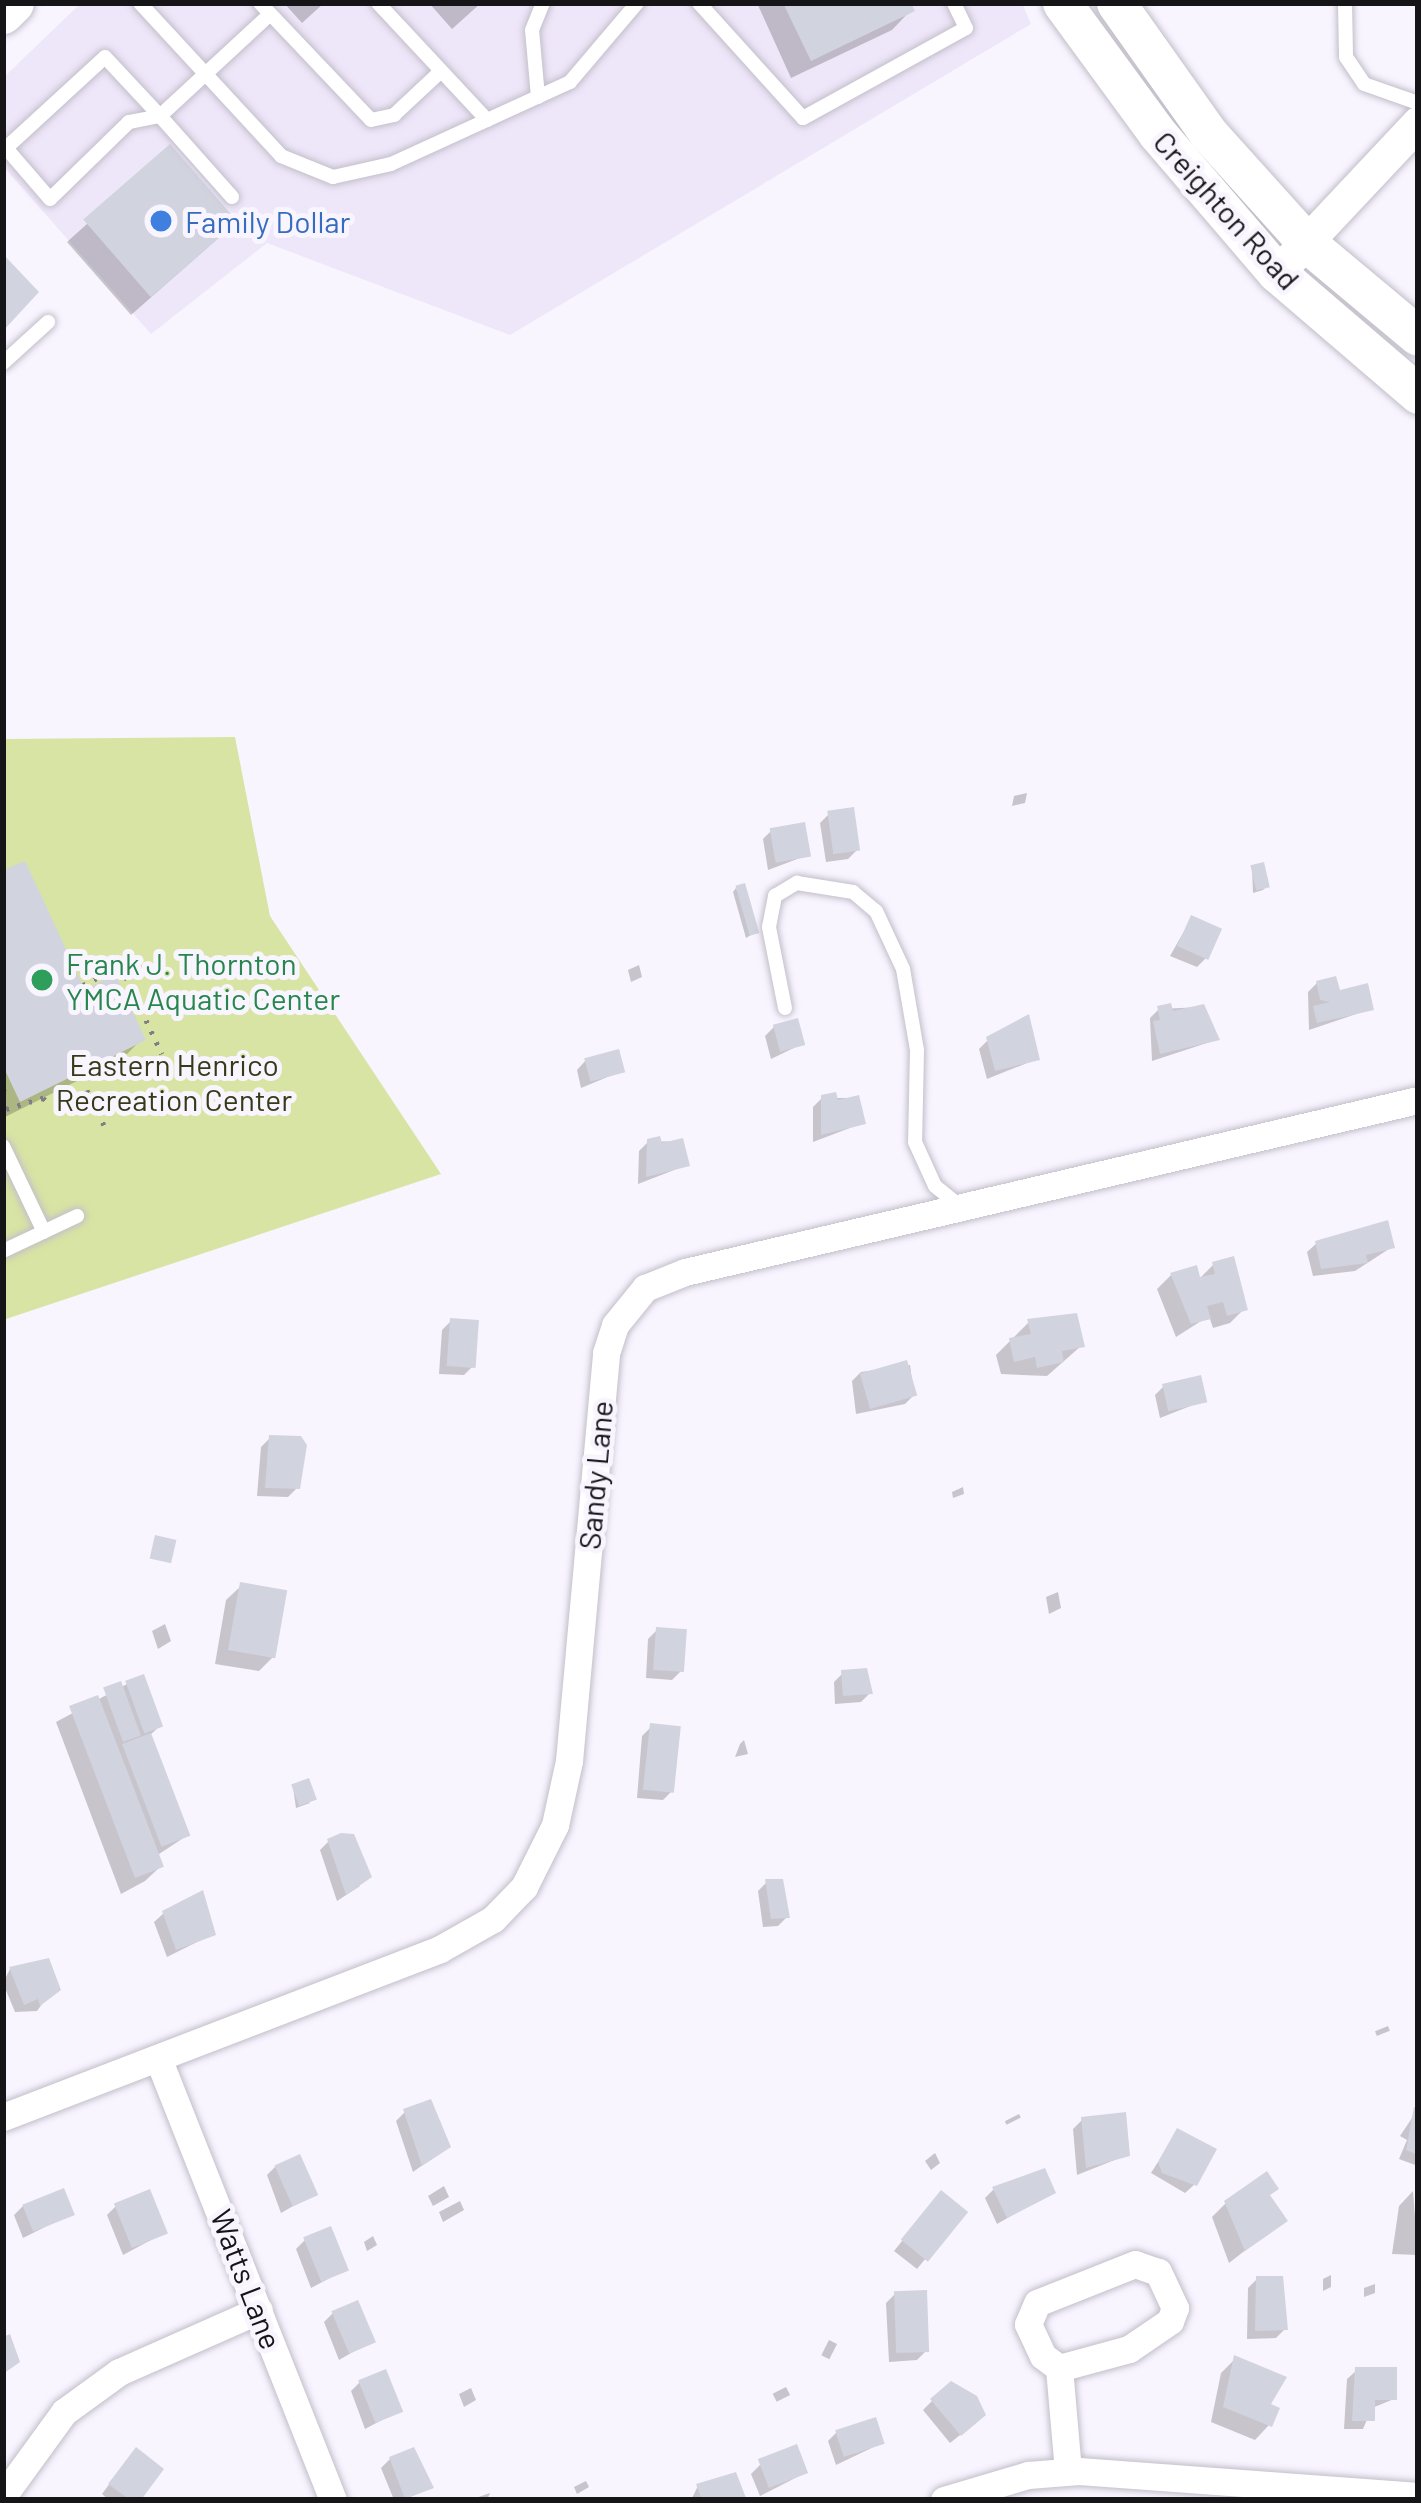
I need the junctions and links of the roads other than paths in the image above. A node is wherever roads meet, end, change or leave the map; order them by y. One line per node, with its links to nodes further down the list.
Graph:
1 (14, 3): 12 (main road)
2 (140, 3): 14 (lane)
3 (378, 3): 13 (lane)
4 (543, 3): 15 (lane)
5 (637, 3): 15 (lane)
6 (954, 3): 10 (lane)
7 (1062, 3): 22 (main road, Creighton Road)
8 (1116, 3): 21 (main road, Creighton Road)
9 (1345, 3): 16 (lane)
10 (706, 5)
11 (265, 9): 13 (lane); 14 (lane)
12 (3, 13)
13 (439, 73): 18 (lane)
14 (206, 74): 17 (lane); 18 (lane)
15 (538, 97): 18 (lane)
16 (1418, 103)
17 (160, 116): 17 (lane); 20 (lane)
18 (487, 120)
19 (1418, 123): 21 (street)
20 (232, 197)
21 (1308, 244): 22 (street); 24 (main road, Creighton Road)
22 (1277, 273): 26 (main road, Creighton Road)
23 (48, 322): 25 (lane)
24 (1418, 336)
25 (3, 363)
26 (1418, 394)
27 (785, 1008): 30 (lane)
28 (1418, 1100): 30 (street, Sandy Lane)
29 (3, 1145): 32 (lane)
30 (962, 1208): 34 (street, Sandy Lane)
31 (77, 1216): 32 (lane)
32 (44, 1232): 33 (lane)
33 (3, 1251)
34 (158, 2058): 35 (street, Sandy Lane); 36 (street, Watts Lane)
35 (3, 2117)
36 (260, 2310): 39 (street); 41 (street, Watts Lane)
37 (1059, 2368): 37 (street); 38 (street)
38 (1068, 2471): 40 (street); 42 (street)
39 (3, 2496)
40 (1418, 2496)
41 (333, 2500)
42 (944, 2500)

